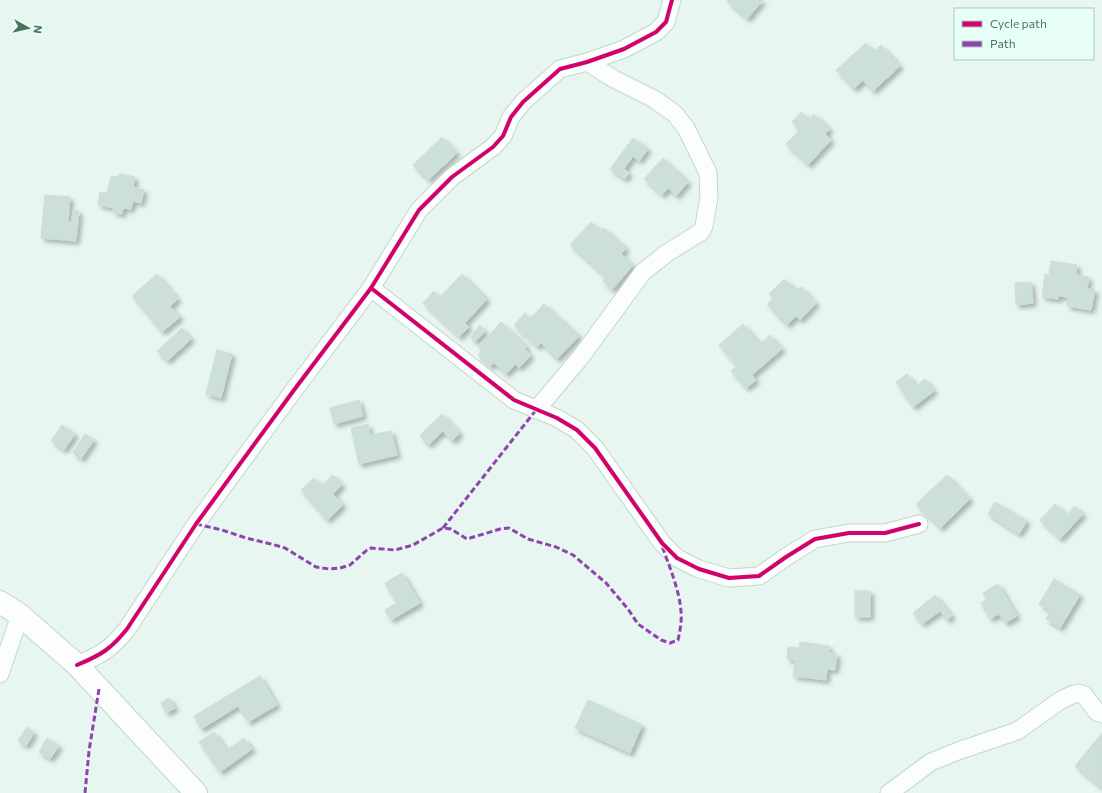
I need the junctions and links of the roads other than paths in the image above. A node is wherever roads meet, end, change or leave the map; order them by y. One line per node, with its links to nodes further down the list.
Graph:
1 (672, 0): 2 (street)
2 (587, 62): 3 (street); 4 (street)
3 (371, 288): 4 (street); 8 (street)
4 (536, 410): 5 (street)
5 (919, 524)
6 (0, 602): 7 (main road)
7 (20, 616): 8 (main road); 9 (street)
8 (77, 665): 11 (main road)
9 (0, 674)
10 (1102, 714): 12 (street)
11 (196, 793)
12 (889, 793)

